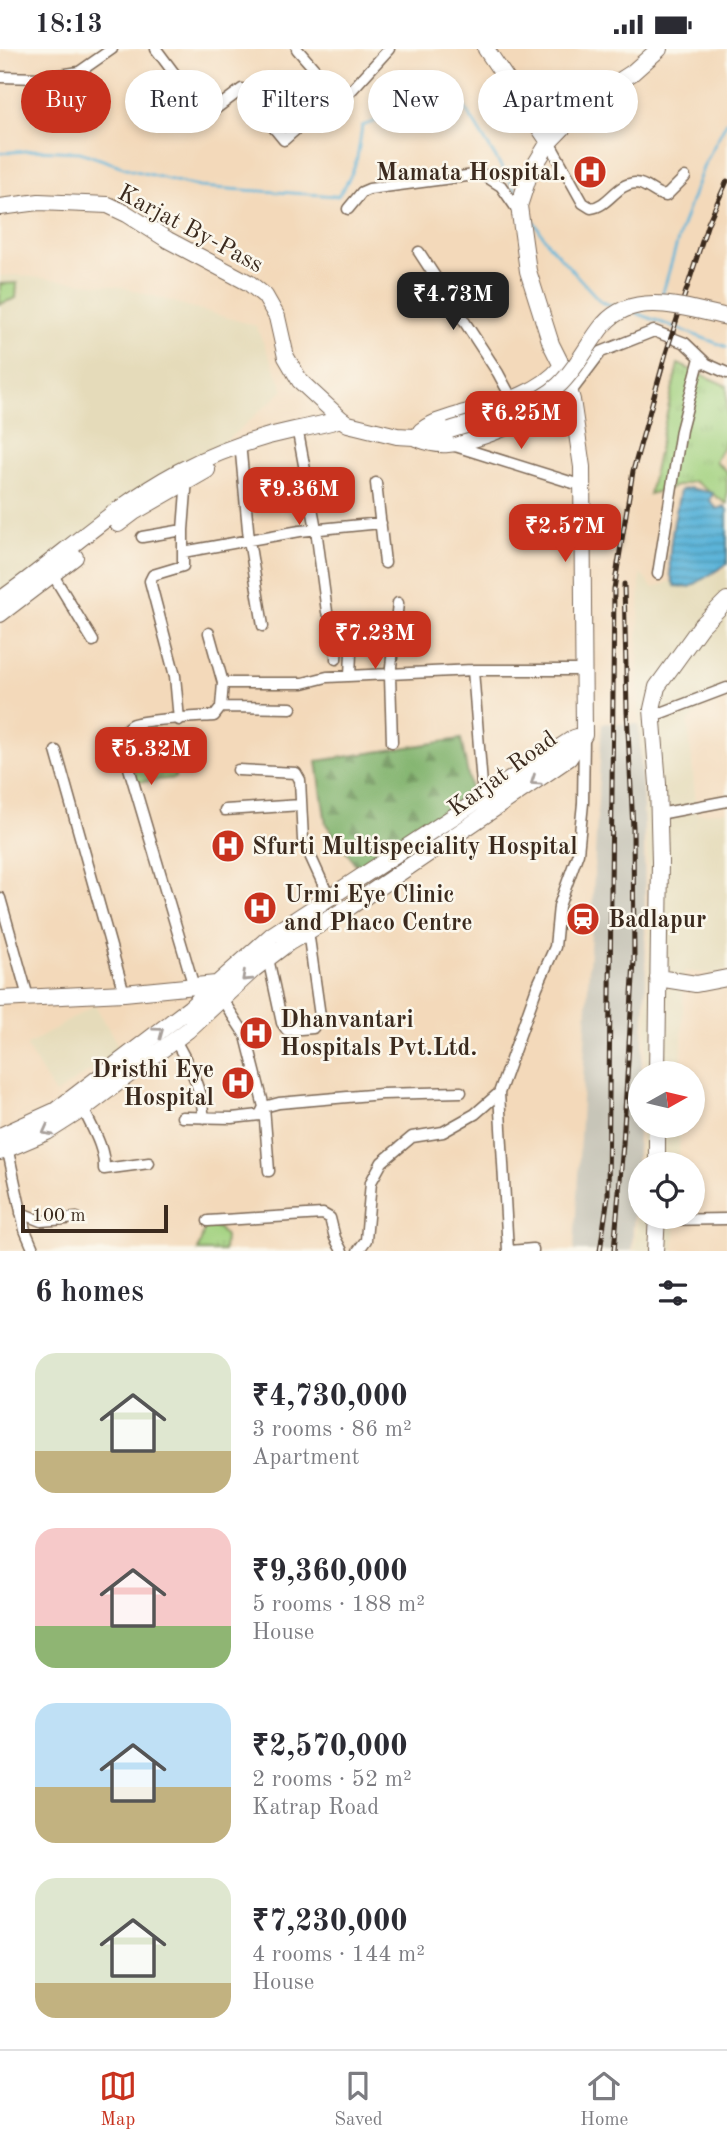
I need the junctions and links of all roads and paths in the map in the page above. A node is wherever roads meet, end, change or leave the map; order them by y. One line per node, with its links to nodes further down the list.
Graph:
1 (112, 49): 8 (street)
2 (156, 49): 10 (street)
3 (297, 49): 7 (street)
4 (389, 49): 9 (street)
5 (486, 49): 13 (main road)
6 (659, 49): 13 (main road)
7 (315, 70)
8 (0, 77)
9 (354, 88)
10 (237, 93)
11 (278, 133): 12 (street)
12 (292, 133)
13 (549, 142): 14 (street); 17 (main road)
14 (685, 177)
15 (0, 207): 25 (main road, Karjat By-Pass)
16 (348, 209): 17 (street)
17 (519, 209): 21 (main road)
18 (419, 251): 24 (street)
19 (727, 317): 28 (main road, bridge)
20 (700, 358): 22 (street); 23 (street); 40 (street)
21 (562, 366): 23 (main road); 24 (main road)
22 (727, 373)
23 (570, 393): 28 (main road); 32 (main road)
24 (512, 399): 27 (main road)
25 (341, 419): 26 (main road); 27 (main road, Karjat By-Pass)
26 (306, 433): 29 (main road); 30 (main road); 34 (street)
27 (414, 437): 28 (main road, Karjat By-Pass)
28 (450, 437): 32 (street)
29 (241, 453): 30 (main road); 37 (street)
30 (185, 475): 35 (street); 41 (main road); 42 (main road)
31 (376, 483): 33 (street)
32 (583, 486): 52 (main road)
33 (381, 523): 34 (street); 39 (street)
34 (316, 529): 37 (street); 45 (street)
35 (183, 530): 36 (street); 38 (street)
36 (142, 537)
37 (248, 540): 38 (street); 47 (street)
38 (183, 552): 60 (street)
39 (385, 563)
40 (658, 574)
41 (53, 575): 46 (main road); 49 (street)
42 (0, 600)
43 (727, 600): 59 (main road)
44 (398, 603): 54 (street)
45 (327, 612)
46 (0, 614)
47 (263, 626)
48 (209, 633): 55 (street)
49 (93, 641)
50 (336, 659): 53 (street)
51 (473, 670): 52 (street); 54 (street); 65 (street)
52 (583, 670): 61 (main road)
53 (350, 676): 54 (street); 55 (street)
54 (390, 676): 62 (street)
55 (223, 683): 57 (street)
56 (727, 688): 59 (street)
57 (220, 707): 58 (street); 60 (street)
58 (291, 708)
59 (653, 716): 69 (main road)
60 (179, 720): 76 (street)
61 (584, 735): 65 (main road, Karjat Road); 72 (main road, Karjat Road, one-way to 72); 84 (street)
62 (392, 742)
63 (56, 751): 77 (street)
64 (238, 770): 67 (street)
65 (483, 798): 70 (main road, Karjat Road)
66 (727, 801): 69 (street)
67 (301, 805): 68 (street); 70 (street)
68 (225, 810)
69 (659, 814): 74 (main road)
70 (329, 897): 73 (main road, Karjat Road)
71 (0, 898): 79 (street)
72 (308, 931): 73 (main road, Karjat Road); 73 (street)
73 (264, 952): 78 (main road, Karjat Road)
74 (658, 978): 75 (main road); 82 (main road)
75 (727, 978)
76 (194, 987): 77 (main road); 78 (main road)
77 (124, 992): 79 (main road)
78 (219, 992): 81 (main road, Karjat Road); 85 (main road, Karjat Road, one-way to 78); 86 (street)
79 (28, 997): 80 (main road)
80 (0, 999)
81 (175, 1040): 85 (main road, Karjat Road); 88 (street)
82 (657, 1061)
83 (461, 1091): 86 (street)
84 (499, 1093): 101 (street); 102 (street)
85 (80, 1102): 89 (main road, Karjat Road); 91 (street)
86 (262, 1111): 88 (street); 90 (street); 92 (street)
87 (182, 1117): 88 (street)
88 (204, 1118)
89 (2, 1138): 93 (street)
90 (266, 1154)
91 (152, 1166)
92 (269, 1171)
93 (22, 1213): 94 (street); 99 (street)
94 (77, 1218)
95 (705, 1219): 96 (street)
96 (727, 1219)
97 (208, 1221): 100 (street)
98 (656, 1229): 104 (main road)
99 (34, 1251)
100 (342, 1251)
101 (358, 1251)
102 (509, 1251): 103 (street)
103 (533, 1251)
104 (655, 1251)

